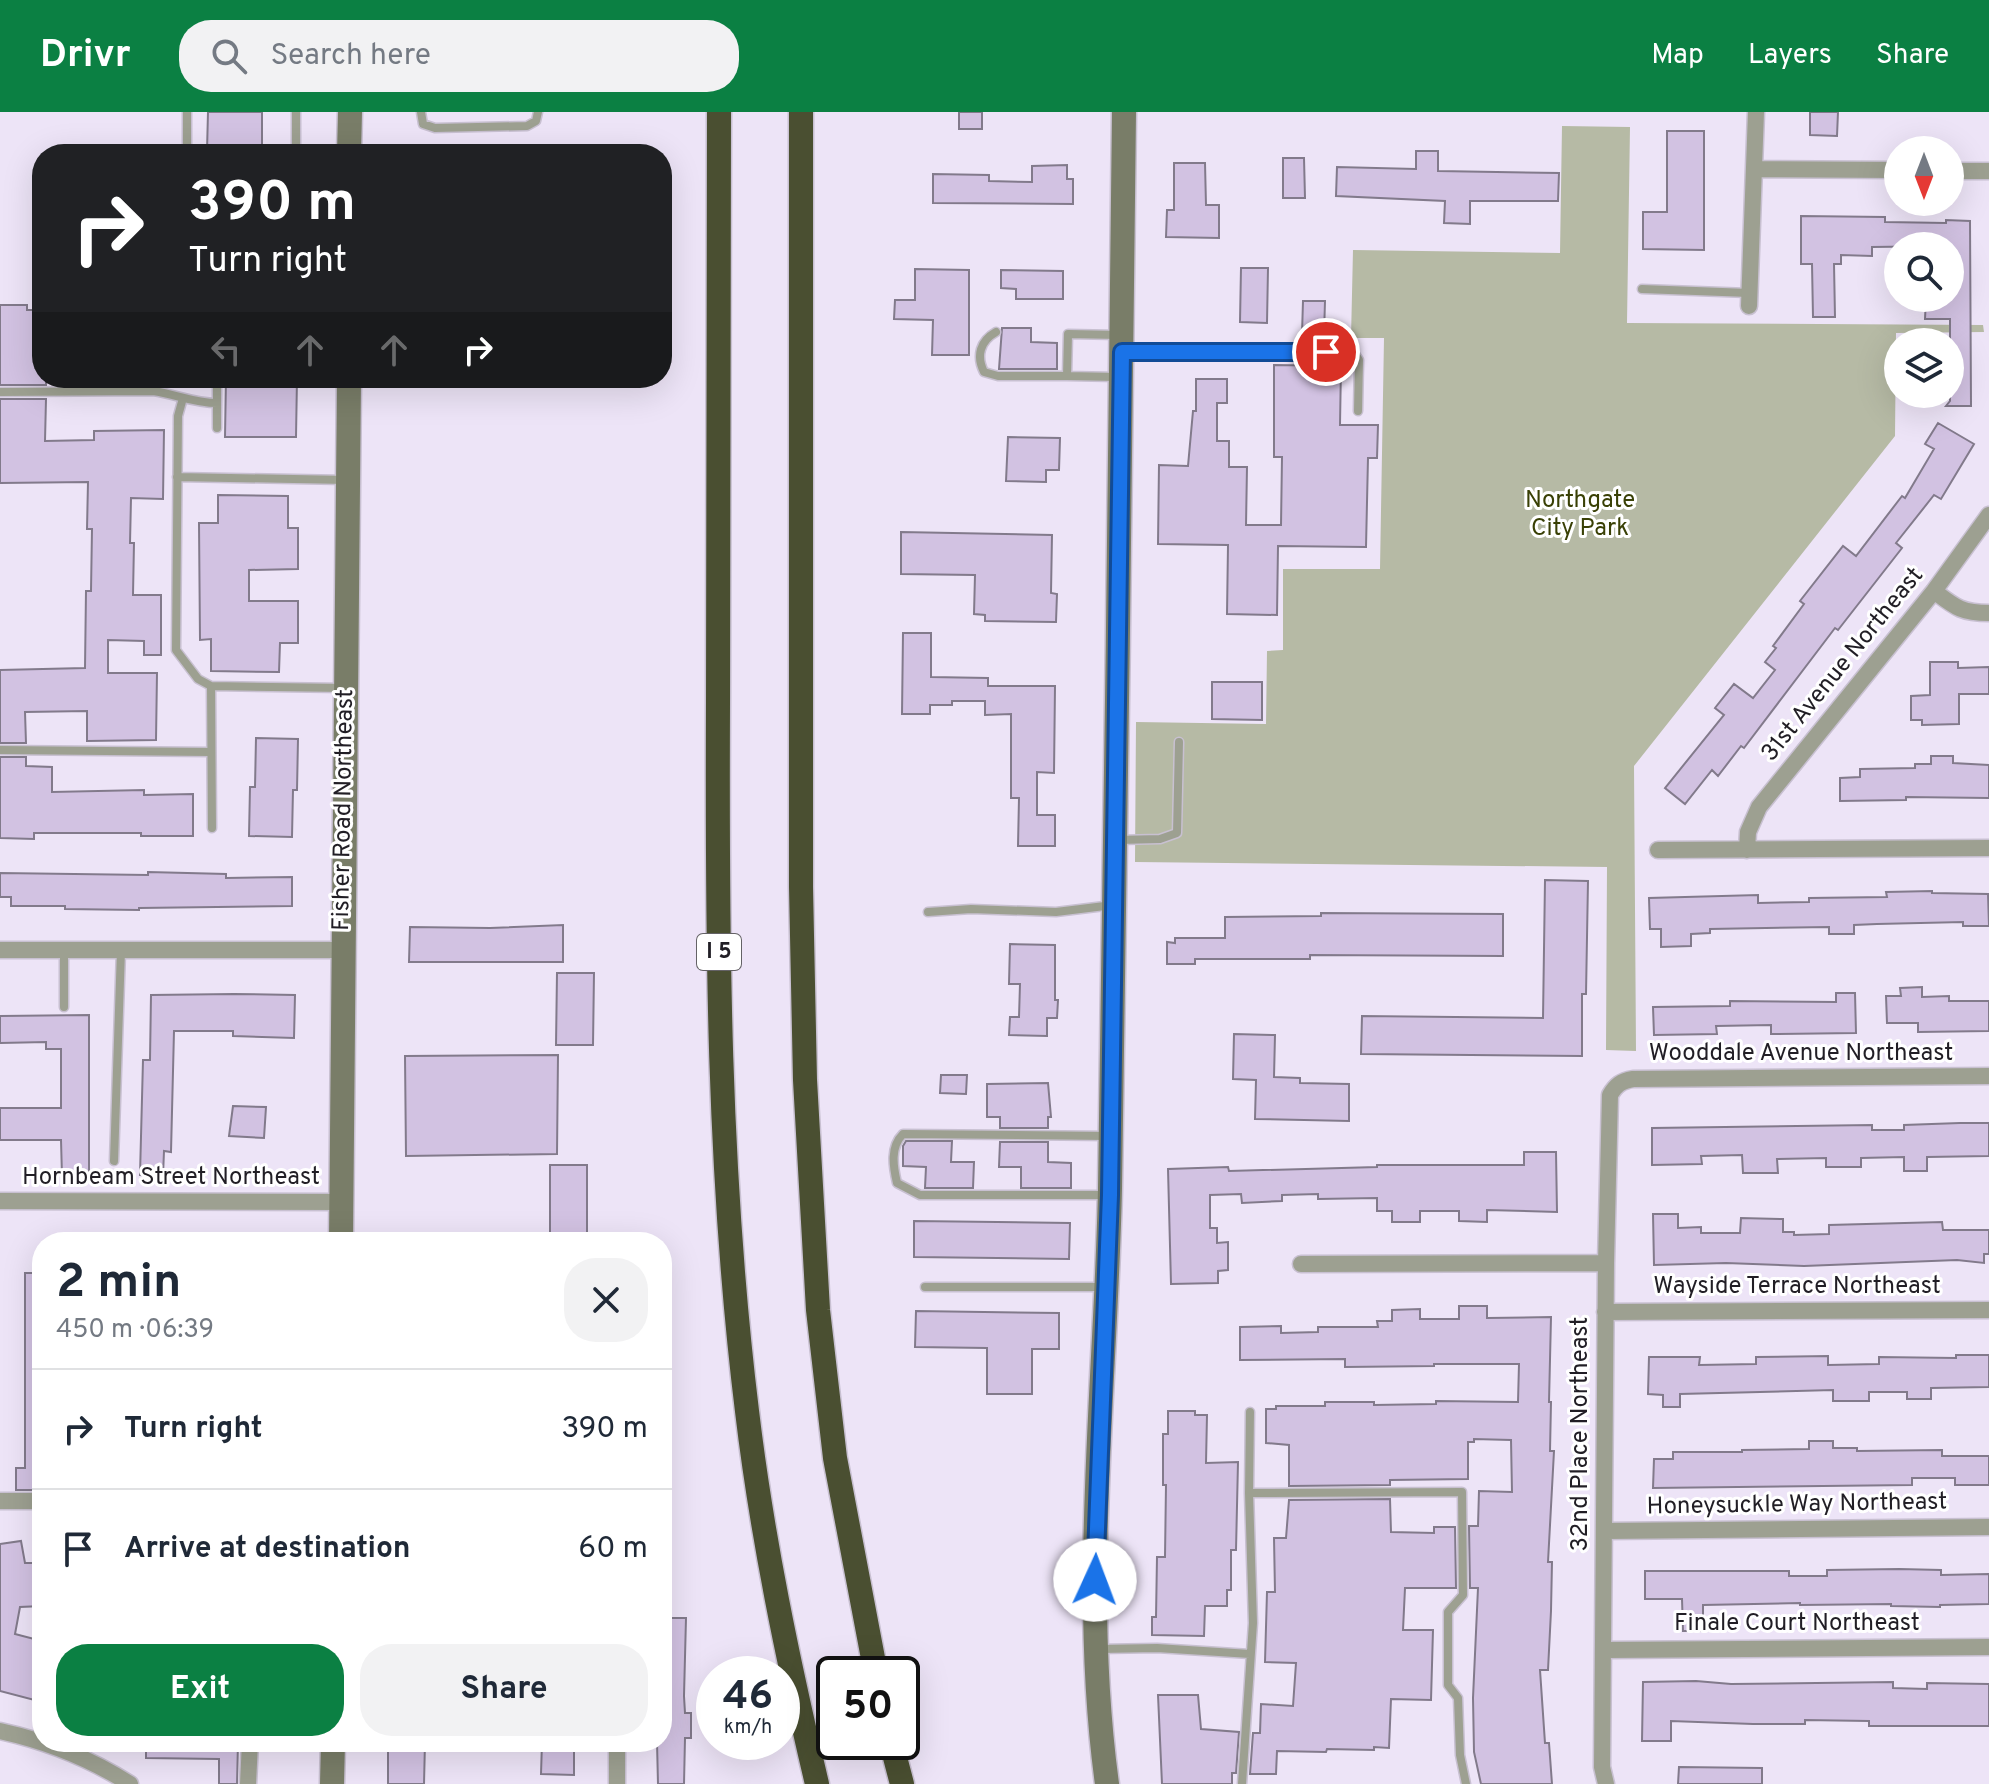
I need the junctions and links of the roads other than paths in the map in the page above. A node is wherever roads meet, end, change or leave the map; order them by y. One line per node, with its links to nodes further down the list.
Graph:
1 (187, 112): 10 (lane)
2 (296, 112): 11 (lane)
3 (350, 112): 12 (main road)
4 (421, 112): 5 (lane)
5 (538, 112)
6 (719, 112): 88 (highway, I 5)
7 (801, 112): 76 (highway)
8 (1124, 112): 20 (main road)
9 (1756, 112): 13 (street)
10 (187, 144)
11 (296, 144)
12 (349, 144)
13 (1755, 169): 14 (street); 18 (street)
14 (1884, 170)
15 (1964, 171): 16 (street)
16 (1989, 171)
17 (1642, 289): 18 (lane)
18 (1749, 300)
19 (996, 332): 21 (lane)
20 (1122, 344): 21 (lane); 22 (main road); 28 (lane)
21 (1067, 376): 22 (lane)
22 (1122, 377): 41 (main road)
23 (217, 388): 27 (lane)
24 (349, 388): 31 (main road, Fisher Road Northeast)
25 (0, 392): 26 (lane)
26 (183, 398): 27 (lane); 30 (lane)
27 (217, 403): 29 (lane)
28 (1358, 411)
29 (217, 428)
30 (177, 477): 31 (lane); 35 (lane)
31 (348, 480): 36 (main road, Fisher Road Northeast)
32 (1989, 515): 33 (street, 31st Avenue Northeast)
33 (1934, 591): 34 (street); 44 (street, 31st Avenue Northeast)
34 (1989, 613)
35 (211, 686): 36 (lane); 39 (lane)
36 (346, 688): 50 (main road, Fisher Road Northeast)
37 (1179, 742): 41 (lane)
38 (0, 750): 39 (lane)
39 (211, 752): 40 (lane)
40 (212, 828)
41 (1115, 840): 45 (main road)
42 (1989, 848): 44 (street)
43 (1658, 850): 44 (street)
44 (1747, 850)
45 (1114, 905): 46 (lane); 54 (main road)
46 (928, 912)
47 (0, 950): 48 (street)
48 (64, 950): 49 (street); 51 (lane)
49 (121, 950): 50 (street); 55 (lane)
50 (342, 950): 58 (main road, Fisher Road Northeast)
51 (64, 1007)
52 (1989, 1076): 53 (street, Wooddale Avenue Northeast)
53 (1616, 1086): 60 (street, 32nd Place Northeast)
54 (1111, 1136): 56 (main road); 56 (lane)
55 (114, 1161)
56 (1110, 1195): 63 (main road)
57 (0, 1201): 58 (street, Hornbeam Street Northeast)
58 (341, 1202): 59 (main road, Fisher Road Northeast)
59 (341, 1232)
60 (1606, 1263): 61 (street); 65 (street, 32nd Place Northeast)
61 (1301, 1264)
62 (925, 1287): 63 (lane)
63 (1107, 1287): 73 (main road)
64 (1989, 1310): 65 (street, Wayside Terrace Northeast)
65 (1605, 1312): 71 (street, 32nd Place Northeast)
66 (1250, 1412): 67 (lane)
67 (1249, 1493): 75 (lane); 92 (lane)
68 (0, 1501): 69 (street)
69 (32, 1501)
70 (1989, 1527): 71 (street, Honeysuckle Way Northeast)
71 (1605, 1531): 74 (street, 32nd Place Northeast)
72 (1989, 1647): 74 (street, Finale Court Northeast)
73 (1096, 1649): 75 (lane); 90 (main road)
74 (1605, 1650): 93 (street, 32nd Place Northeast)
75 (1250, 1654): 91 (lane)
76 (873, 1656)
77 (0, 1731): 78 (street)
78 (32, 1740)
79 (66, 1752): 84 (street)
80 (250, 1752): 85 (street)
81 (333, 1752): 86 (main road)
82 (617, 1752): 87 (street)
83 (896, 1760): 89 (highway)
84 (130, 1784)
85 (248, 1784)
86 (332, 1784)
87 (617, 1784)
88 (817, 1784)
89 (902, 1784)
90 (1107, 1784)
91 (1242, 1784)
92 (1466, 1784)
93 (1606, 1784)

